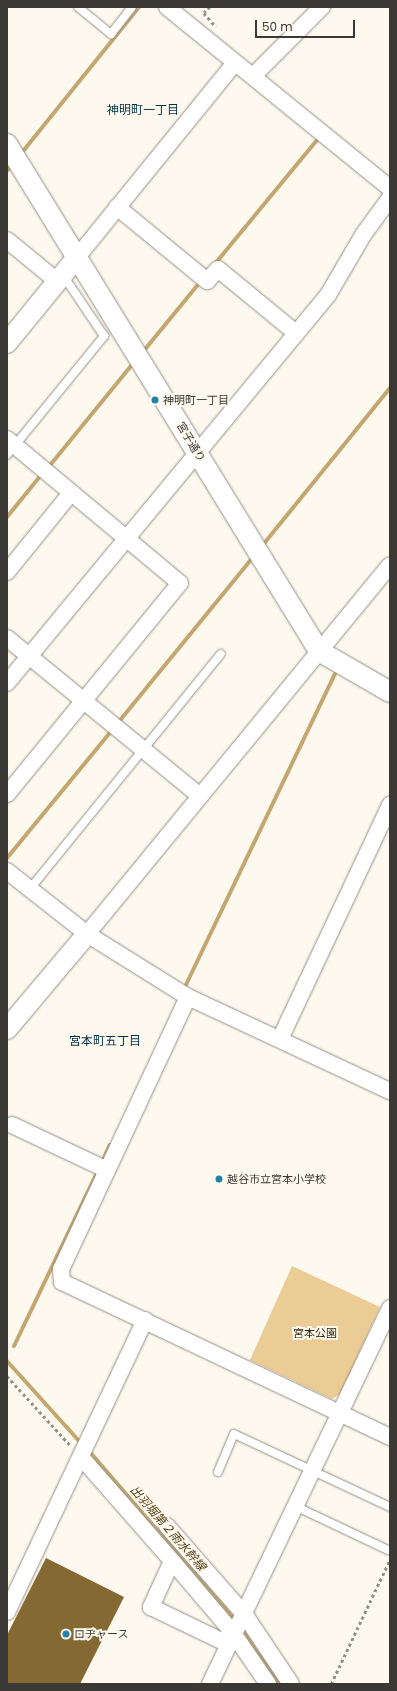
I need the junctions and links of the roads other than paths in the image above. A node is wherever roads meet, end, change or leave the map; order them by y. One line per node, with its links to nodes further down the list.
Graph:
1 (78, 7): 2 (lane)
2 (132, 7)
3 (322, 7): 6 (street)
4 (169, 8): 5 (street)
5 (235, 63): 6 (street); 10 (street)
6 (253, 76): 8 (street)
7 (7, 144): 12 (street, 宮子通り)
8 (390, 188)
9 (390, 198): 14 (street)
10 (117, 207): 12 (street); 14 (street)
11 (7, 240): 13 (street)
12 (78, 256): 13 (street); 17 (street, 宮子通り)
13 (60, 278): 15 (street); 16 (lane)
14 (296, 333): 17 (street)
15 (7, 343)
16 (10, 447): 18 (street)
17 (197, 452): 19 (street); 23 (street, 宮子通り)
18 (71, 493): 19 (street); 21 (street)
19 (125, 537): 25 (street); 28 (street)
20 (390, 565): 23 (street)
21 (7, 572)
22 (7, 638): 25 (street)
23 (319, 651): 27 (street, 宮子通り); 31 (street)
24 (221, 654): 29 (lane)
25 (29, 656): 26 (street); 28 (street)
26 (7, 683)
27 (390, 692)
28 (82, 700): 29 (street); 30 (street)
29 (143, 750): 31 (street); 34 (lane)
30 (7, 794)
31 (198, 795): 35 (street)
32 (390, 805): 38 (street)
33 (7, 871): 34 (street)
34 (29, 890): 35 (street)
35 (87, 934): 36 (street); 37 (street)
36 (188, 996): 38 (street); 41 (street)
37 (7, 1029)
38 (280, 1039): 39 (street)
39 (390, 1091)
40 (12, 1125): 41 (street)
41 (105, 1169): 43 (street)
42 (390, 1308): 44 (street)
43 (145, 1320): 44 (street); 46 (street)
44 (341, 1413): 45 (street); 47 (street)
45 (390, 1437)
46 (81, 1456): 53 (street); 54 (street)
47 (313, 1471): 48 (lane); 49 (street); 50 (lane)
48 (218, 1472)
49 (297, 1507): 52 (lane); 55 (street)
50 (390, 1507)
51 (166, 1526): 55 (street)
52 (389, 1554)
53 (172, 1561): 56 (street); 56 (street)
54 (7, 1612)
55 (245, 1615): 56 (street); 59 (street)
56 (231, 1638): 57 (street); 58 (street)
57 (210, 1684)
58 (268, 1684)
59 (291, 1684)

